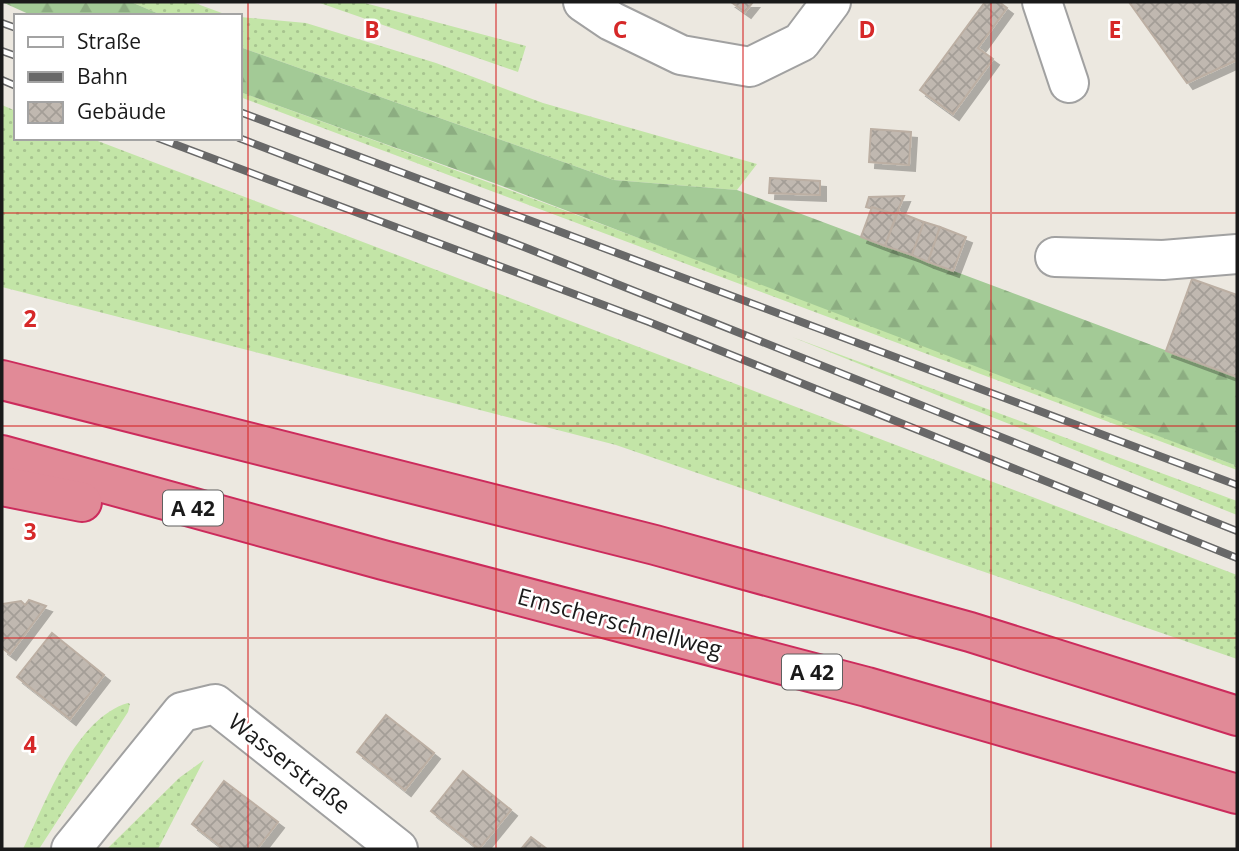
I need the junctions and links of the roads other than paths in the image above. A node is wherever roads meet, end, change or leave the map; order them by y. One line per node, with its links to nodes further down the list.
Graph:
1 (583, 2): 2 (street)
2 (831, 2)
3 (1042, 2): 4 (street)
4 (1069, 83)
5 (1237, 254): 6 (street)
6 (1055, 257)
7 (2, 353): 9 (highway)
8 (2, 380): 9 (highway)
9 (159, 420): 13 (highway)
10 (2, 456): 12 (highway, Emscherschnellweg / A 42)
11 (2, 486): 12 (highway)
12 (383, 560): 14 (highway, Emscherschnellweg / A 42)
13 (1237, 716)
14 (1237, 794)
15 (71, 849): 16 (street, Wasserstraße)
16 (398, 849)

